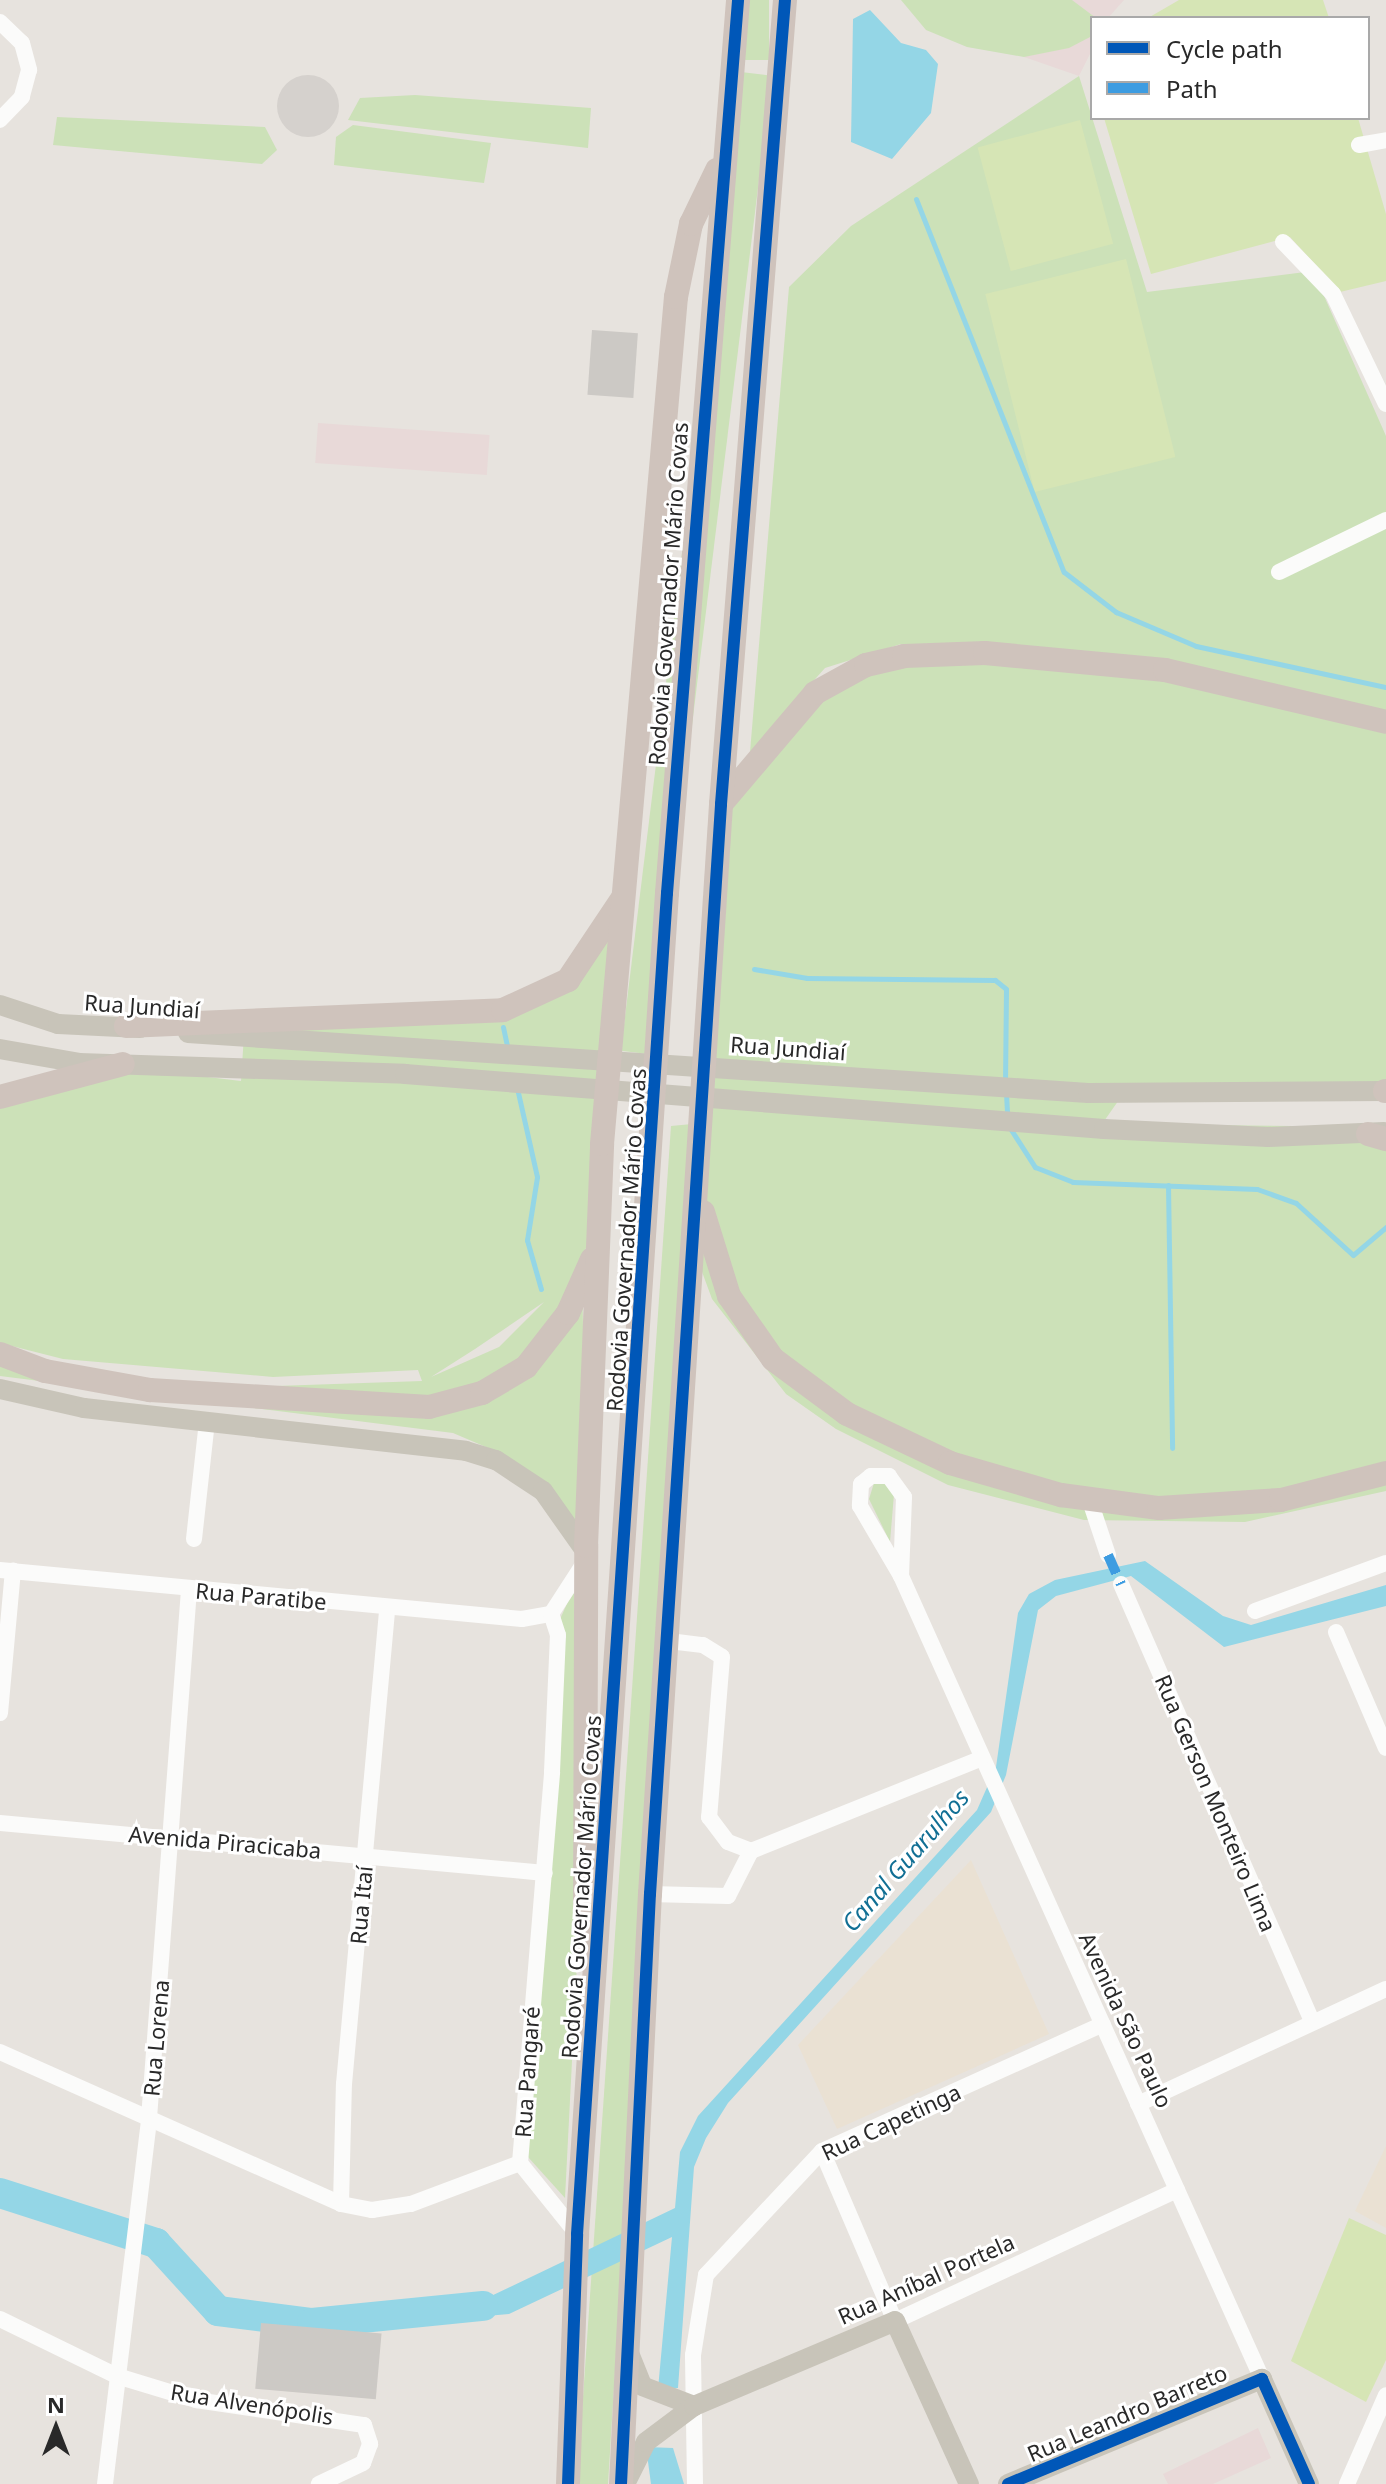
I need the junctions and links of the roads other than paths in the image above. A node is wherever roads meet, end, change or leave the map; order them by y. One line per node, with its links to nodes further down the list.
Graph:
1 (738, 0): 7 (highway, Rodovia Governador Mário Covas)
2 (785, 0): 13 (highway)
3 (0, 22): 4 (street)
4 (0, 120)
5 (1386, 140): 6 (street)
6 (1359, 145)
7 (725, 150): 14 (highway); 54 (highway, Rodovia Governador Mário Covas)
8 (1283, 242): 9 (street)
9 (1386, 404)
10 (1386, 520): 11 (street)
11 (1279, 572)
12 (1386, 722): 13 (highway)
13 (721, 804): 22 (highway)
14 (628, 886): 16 (highway); 23 (highway)
15 (0, 1005): 16 (main road, Rua Jundiaí)
16 (126, 1026): 19 (main road, Rua Jundiaí)
17 (0, 1049): 18 (main road)
18 (123, 1064): 20 (highway); 21 (main road)
19 (1386, 1091)
20 (0, 1097)
21 (1380, 1135)
22 (697, 1182): 28 (highway); 41 (highway)
23 (594, 1254): 24 (highway); 31 (highway)
24 (0, 1354)
25 (0, 1389): 26 (main road)
26 (207, 1421): 29 (street); 31 (main road)
27 (1386, 1473): 28 (highway)
28 (1090, 1501): 30 (street)
29 (194, 1539)
30 (1108, 1555)
31 (586, 1556): 39 (street); 54 (highway)
32 (1386, 1563): 38 (street)
33 (6, 1571): 36 (street, Rua Paratibe); 42 (street)
34 (901, 1576): 34 (street, Avenida São Paulo); 44 (street, Avenida São Paulo)
35 (1121, 1584): 52 (street, Rua Gerson Monteiro Lima)
36 (189, 1590): 37 (street, Rua Paratibe); 46 (street, Rua Lorena)
37 (387, 1607): 39 (street, Rua Paratibe); 48 (street, Rua Itaí)
38 (1255, 1611)
39 (551, 1614): 49 (street, Rua Pangaré)
40 (1336, 1632): 43 (street)
41 (669, 1641): 47 (street); 50 (highway)
42 (0, 1713)
43 (1386, 1748)
44 (980, 1759): 47 (street); 53 (street, Avenida São Paulo)
45 (0, 1823): 46 (street, Avenida Piracicaba)
46 (173, 1837): 48 (street, Avenida Piracicaba); 57 (street, Rua Lorena)
47 (751, 1851): 50 (street)
48 (366, 1855): 49 (street, Avenida Piracicaba); 61 (street, Rua Itaí)
49 (545, 1873): 59 (street, Rua Pangaré)
50 (650, 1894): 65 (highway)
51 (1386, 1989): 52 (street)
52 (1312, 2022): 56 (street)
53 (1103, 2024): 56 (street, Avenida São Paulo); 58 (street, Rua Capetinga)
54 (590, 2036): 62 (highway, Rodovia Governador Mário Covas)
55 (0, 2052): 57 (street, Rua Pangaré)
56 (1138, 2104): 60 (street, Avenida São Paulo)
57 (149, 2118): 61 (street, Rua Pangaré); 66 (street, Rua Lorena)
58 (822, 2151): 64 (street); 69 (street, Rua Capetinga)
59 (520, 2163): 61 (street, Rua Pangaré); 62 (street)
60 (1177, 2190): 64 (street, Rua Aníbal Portela); 67 (street, Avenida São Paulo)
61 (341, 2204)
62 (577, 2234): 72 (highway, Rodovia Governador Mário Covas)
63 (0, 2319): 66 (street, Rua Alvenópolis)
64 (895, 2321): 69 (main road, Rua Aníbal Portela); 75 (main road)
65 (625, 2343): 69 (main road); 73 (highway)
66 (117, 2376): 70 (street, Rua Lorena); 71 (street, Rua Alvenópolis)
67 (1262, 2379): 76 (main road, Rua Leandro Barreto); 77 (main road, Avenida São Paulo)
68 (1386, 2395): 78 (street)
69 (676, 2411): 73 (main road, Rua Aníbal Portela); 74 (street, Rua Capetinga)
70 (105, 2484)
71 (319, 2484)
72 (568, 2484)
73 (623, 2484)
74 (695, 2484)
75 (969, 2484)
76 (1008, 2484)
77 (1309, 2484)
78 (1347, 2484)

